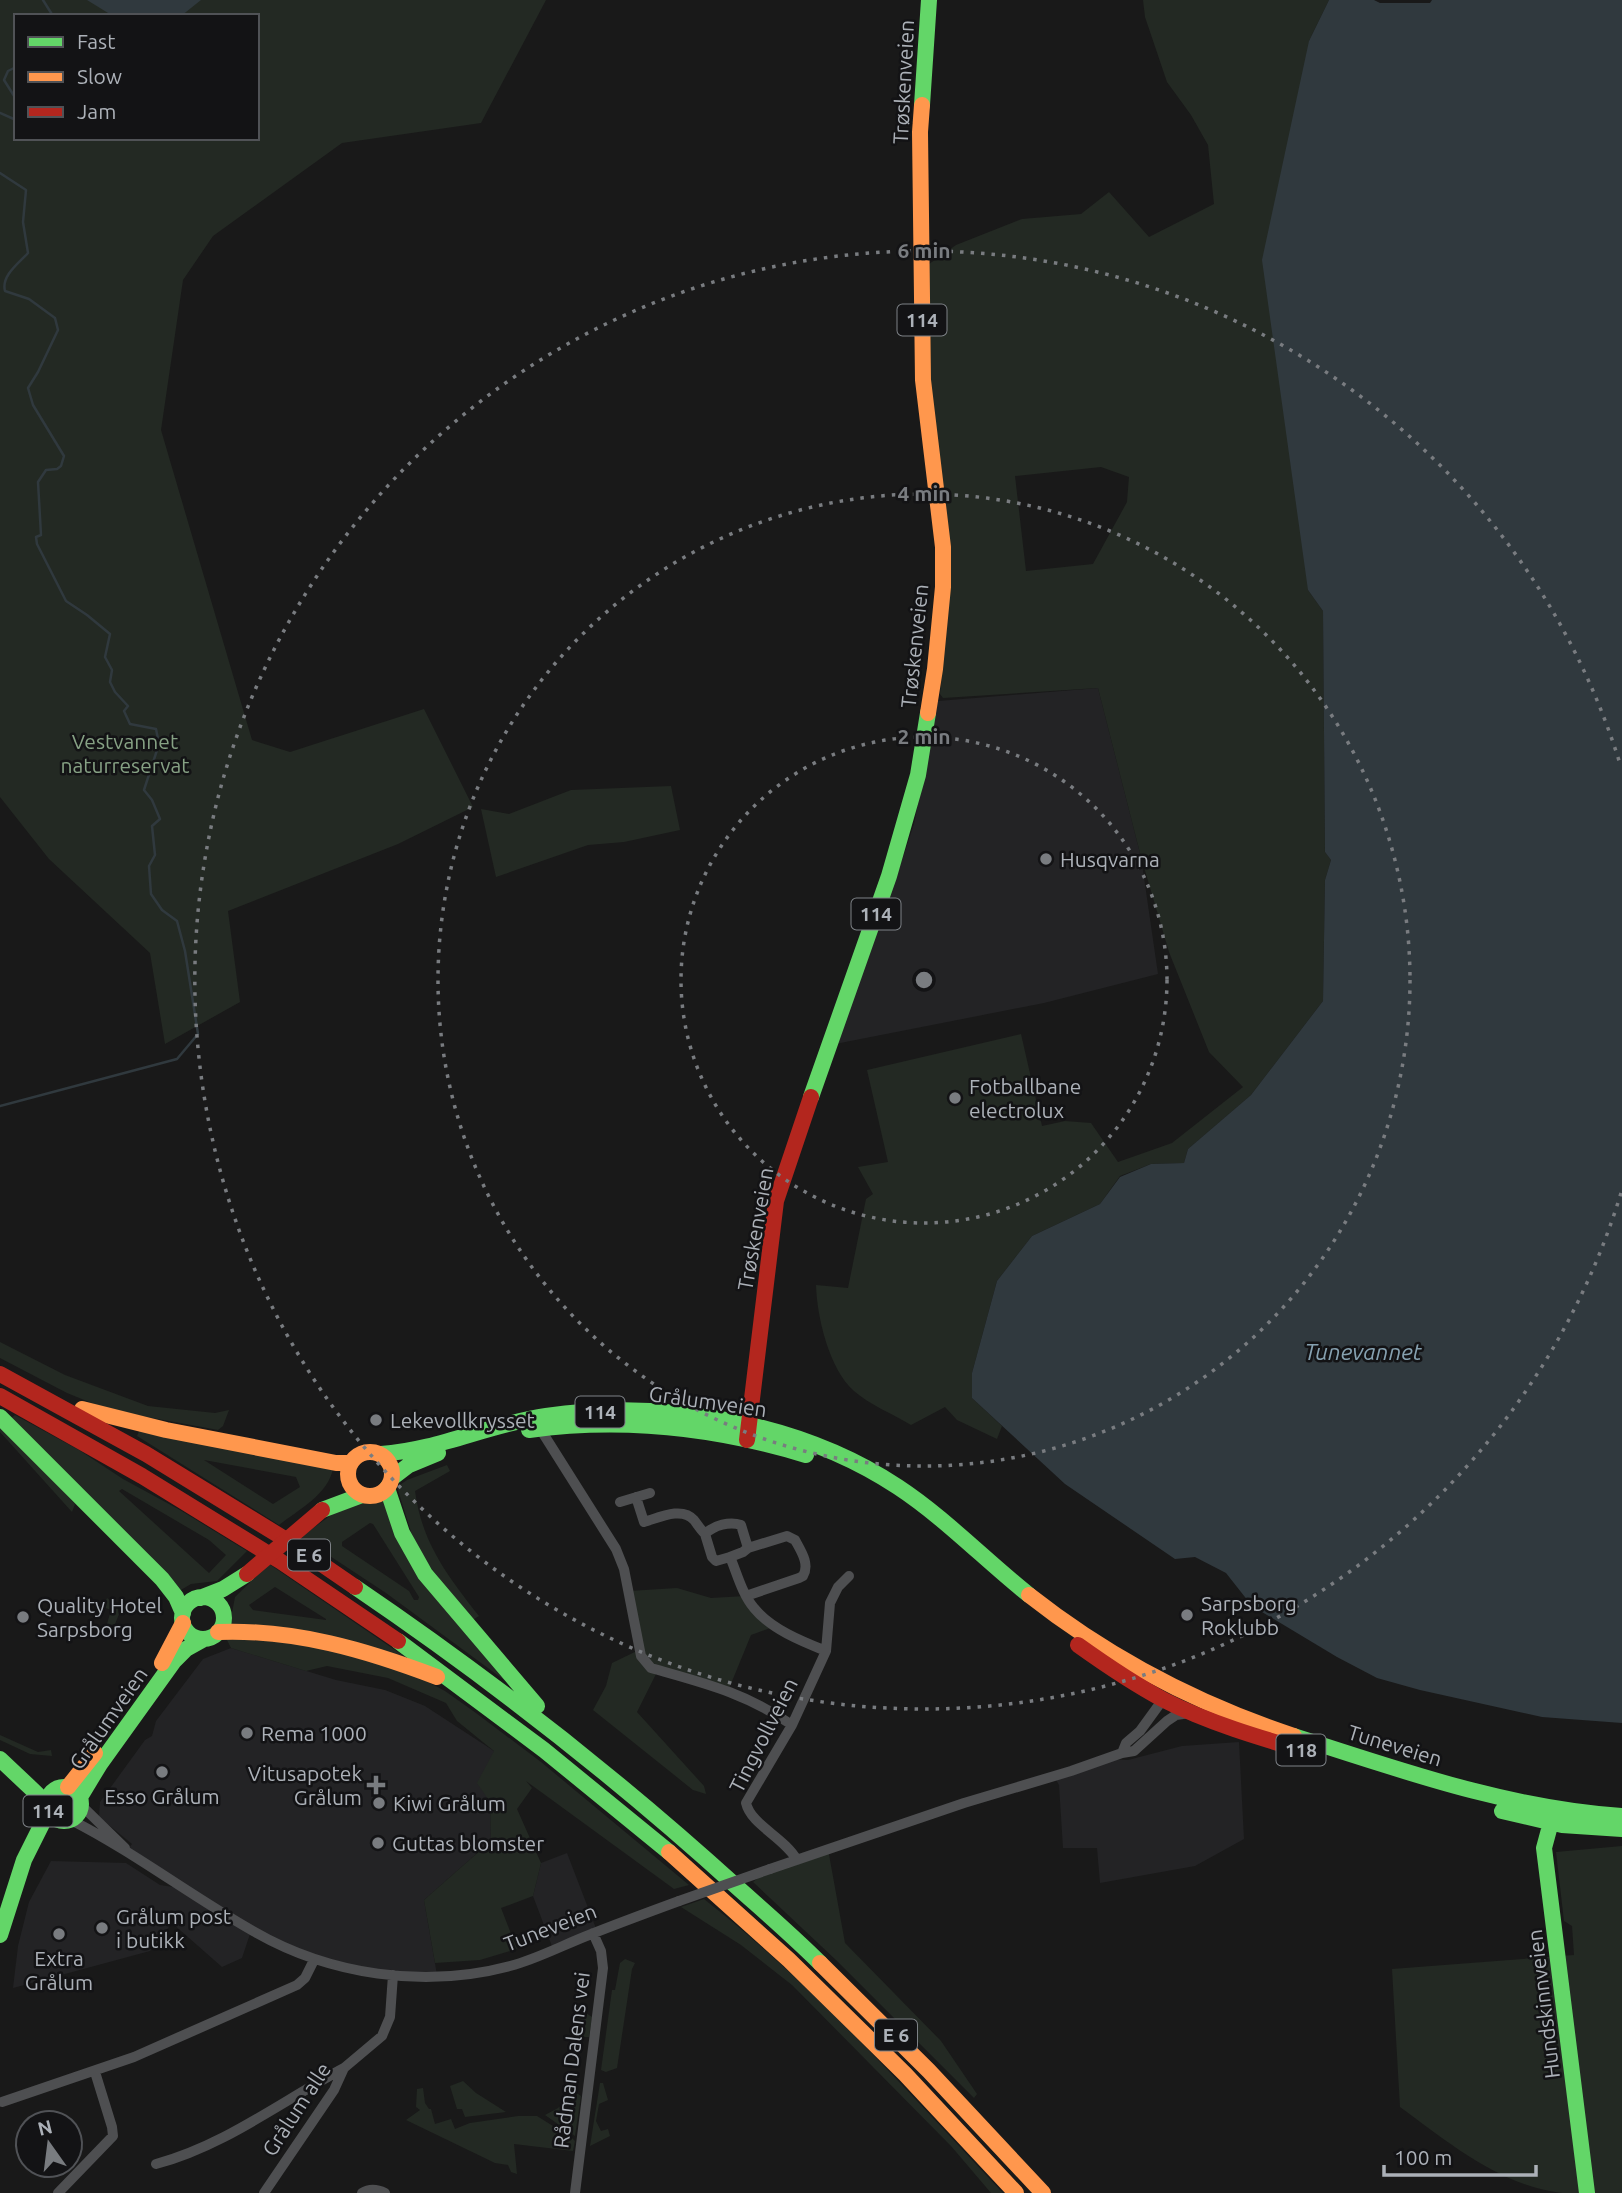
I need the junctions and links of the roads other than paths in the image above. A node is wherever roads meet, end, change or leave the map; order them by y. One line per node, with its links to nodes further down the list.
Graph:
1 (929, 0): 8 (main road, Trøskenveien / 114)
2 (0, 1374): 4 (main road, E 6)
3 (0, 1396): 29 (main road, E 6)
4 (48, 1399): 10 (main road, E 6); 34 (main road, E 6)
5 (0, 1416): 26 (main road)
6 (526, 1419): 7 (street); 8 (main road, Grålumveien / 114); 9 (main road, Grålumveien / 114)
7 (541, 1428): 8 (main road, Grålumveien / 114); 11 (main road, Grålumveien / 114); 33 (street)
8 (748, 1433): 22 (main road, Grålumveien / 118)
9 (381, 1454): 10 (main road, 114); 11 (main road)
10 (349, 1471): 13 (main road); 16 (main road, 114)
11 (390, 1483): 13 (main road, 114); 34 (main road, E 6)
12 (650, 1493): 14 (street)
13 (362, 1495): 16 (main road, 114)
14 (636, 1497): 15 (street); 17 (street)
15 (620, 1502)
16 (322, 1510): 21 (main road, 114, bridge)
17 (705, 1534): 18 (street); 19 (street)
18 (748, 1548): 19 (street); 23 (street)
19 (730, 1557): 23 (street)
20 (849, 1576): 28 (street, Tingvollveien)
21 (234, 1587): 24 (main road, 114); 25 (main road, 114)
22 (1026, 1594): 30 (main road, Grålumveien / 118); 31 (main road, Grålumveien / 118)
23 (746, 1596): 28 (street)
24 (200, 1598): 25 (main road); 26 (main road, 114)
25 (223, 1613): 27 (main road, 114)
26 (183, 1618): 27 (main road); 37 (main road, Grålumveien / 114)
27 (211, 1636): 29 (main road, E 6); 37 (main road, Grålumveien / 114)
28 (826, 1651): 33 (street, Tingvollveien)
29 (468, 1690): 57 (main road, E 6)
30 (1184, 1693): 31 (street); 40 (main road, Tuneveien / 118)
31 (1162, 1698): 32 (main road, Tuneveien / 118); 35 (street)
32 (1191, 1713): 35 (street, Tuneveien); 40 (main road, Tuneveien / 118)
33 (792, 1725): 43 (street, Tingvollveien)
34 (557, 1733): 58 (main road, E 6)
35 (1122, 1753): 43 (street, Tuneveien)
36 (0, 1758): 37 (main road); 38 (main road)
37 (71, 1795): 38 (main road, 114); 38 (main road, 114); 42 (street)
38 (57, 1815): 42 (street); 45 (main road, 114)
39 (1622, 1816): 40 (main road, Tuneveien / 118)
40 (1552, 1817): 41 (main road, Tuneveien / 118); 59 (main road, Hundskinnveien)
41 (1622, 1829)
42 (127, 1851): 46 (street, Tuneveien)
43 (797, 1860): 44 (street, Tuneveien, bridge)
44 (593, 1933): 47 (street, Tuneveien); 56 (street, Rådman Dalens vei)
45 (0, 1935)
46 (314, 1960): 47 (street, Tuneveien); 49 (street)
47 (393, 1975): 48 (street, Grålum alle)
48 (344, 2068): 51 (street); 53 (street, Grålum alle)
49 (95, 2072): 50 (street); 52 (street)
50 (2, 2102)
51 (156, 2164)
52 (58, 2193)
53 (264, 2193)
54 (362, 2193): 55 (street)
55 (385, 2193)
56 (575, 2193)
57 (1016, 2193)
58 (1043, 2193)
59 (1587, 2193)

